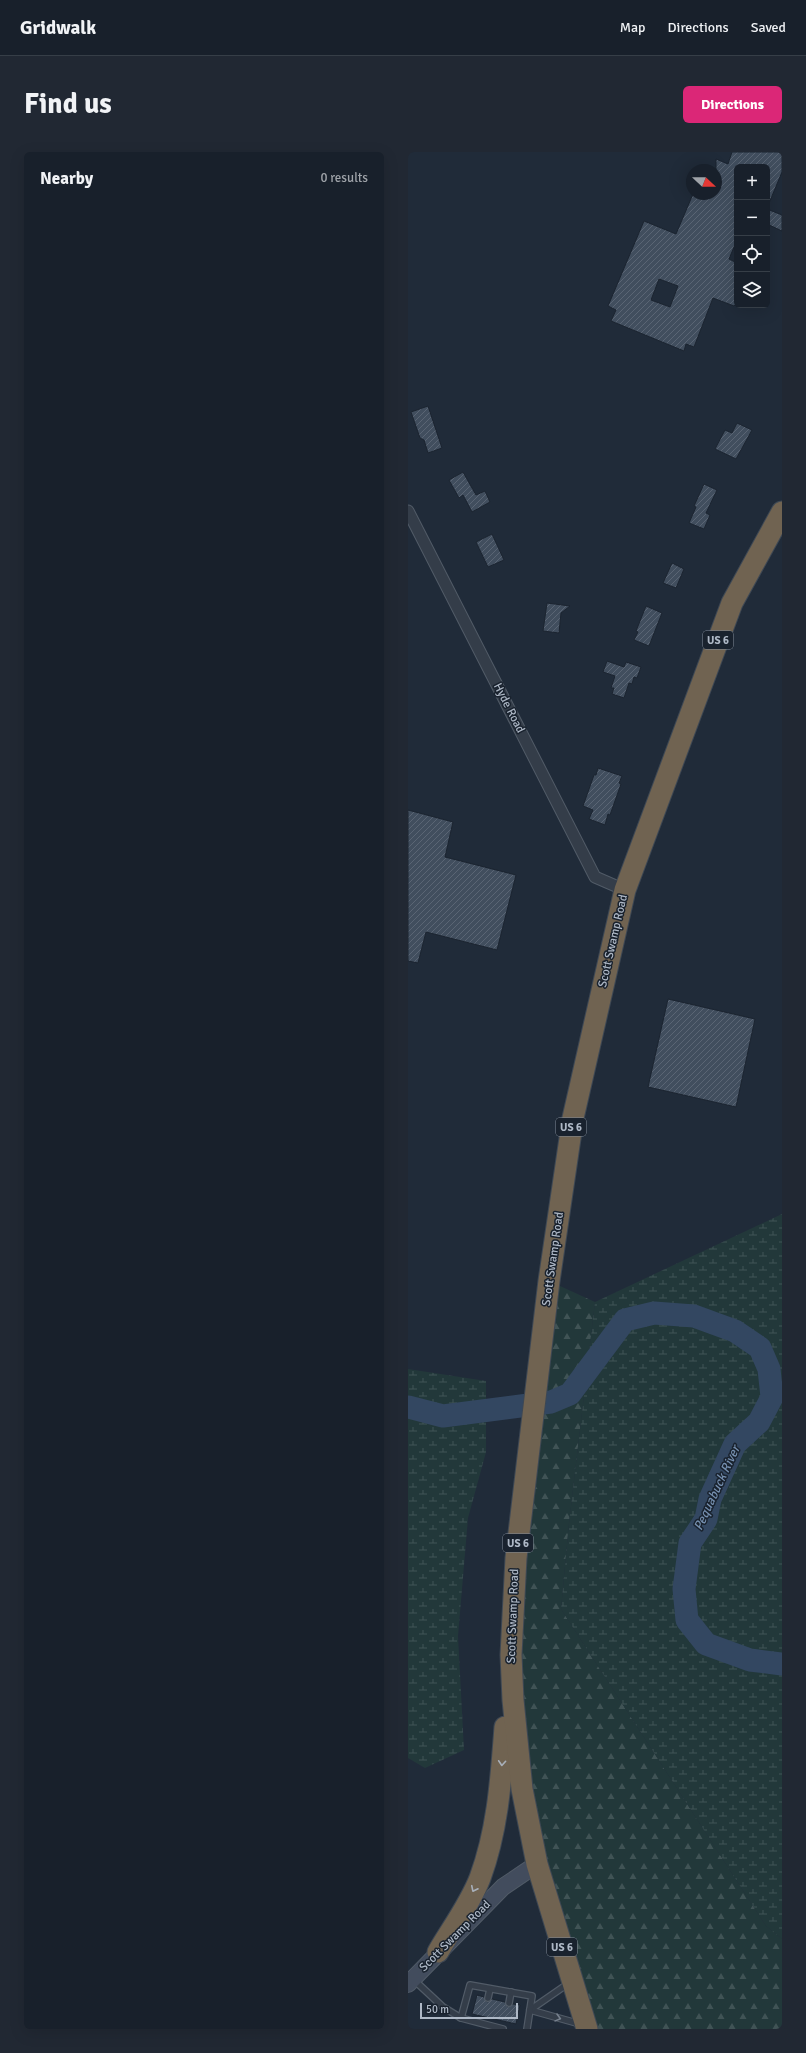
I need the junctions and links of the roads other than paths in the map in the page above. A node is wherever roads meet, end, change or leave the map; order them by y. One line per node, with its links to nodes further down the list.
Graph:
1 (408, 511): 3 (street, Hyde Road)
2 (782, 512): 3 (highway, Scott Swamp Road / US 6)
3 (625, 890): 4 (highway, Scott Swamp Road / US 6)
4 (511, 1655): 5 (highway, Scott Swamp Road / US 6); 6 (highway, one-way to 6)
5 (537, 1864): 6 (main road, Scott Swamp Road); 8 (highway, US 6)
6 (438, 1952): 7 (main road, Scott Swamp Road)
7 (410, 1981): 15 (lane)
8 (572, 1981): 13 (lane); 18 (highway, US 6)
9 (490, 1989): 10 (lane); 11 (lane); 15 (lane)
10 (511, 1992): 12 (lane); 13 (lane)
11 (488, 1998)
12 (509, 2003)
13 (530, 2010): 18 (lane, one-way to 18); 20 (lane)
14 (484, 2016): 17 (lane)
15 (461, 2018): 17 (lane)
16 (505, 2022): 19 (lane)
17 (482, 2024): 19 (lane)
18 (586, 2027)
19 (503, 2029)
20 (526, 2029)

